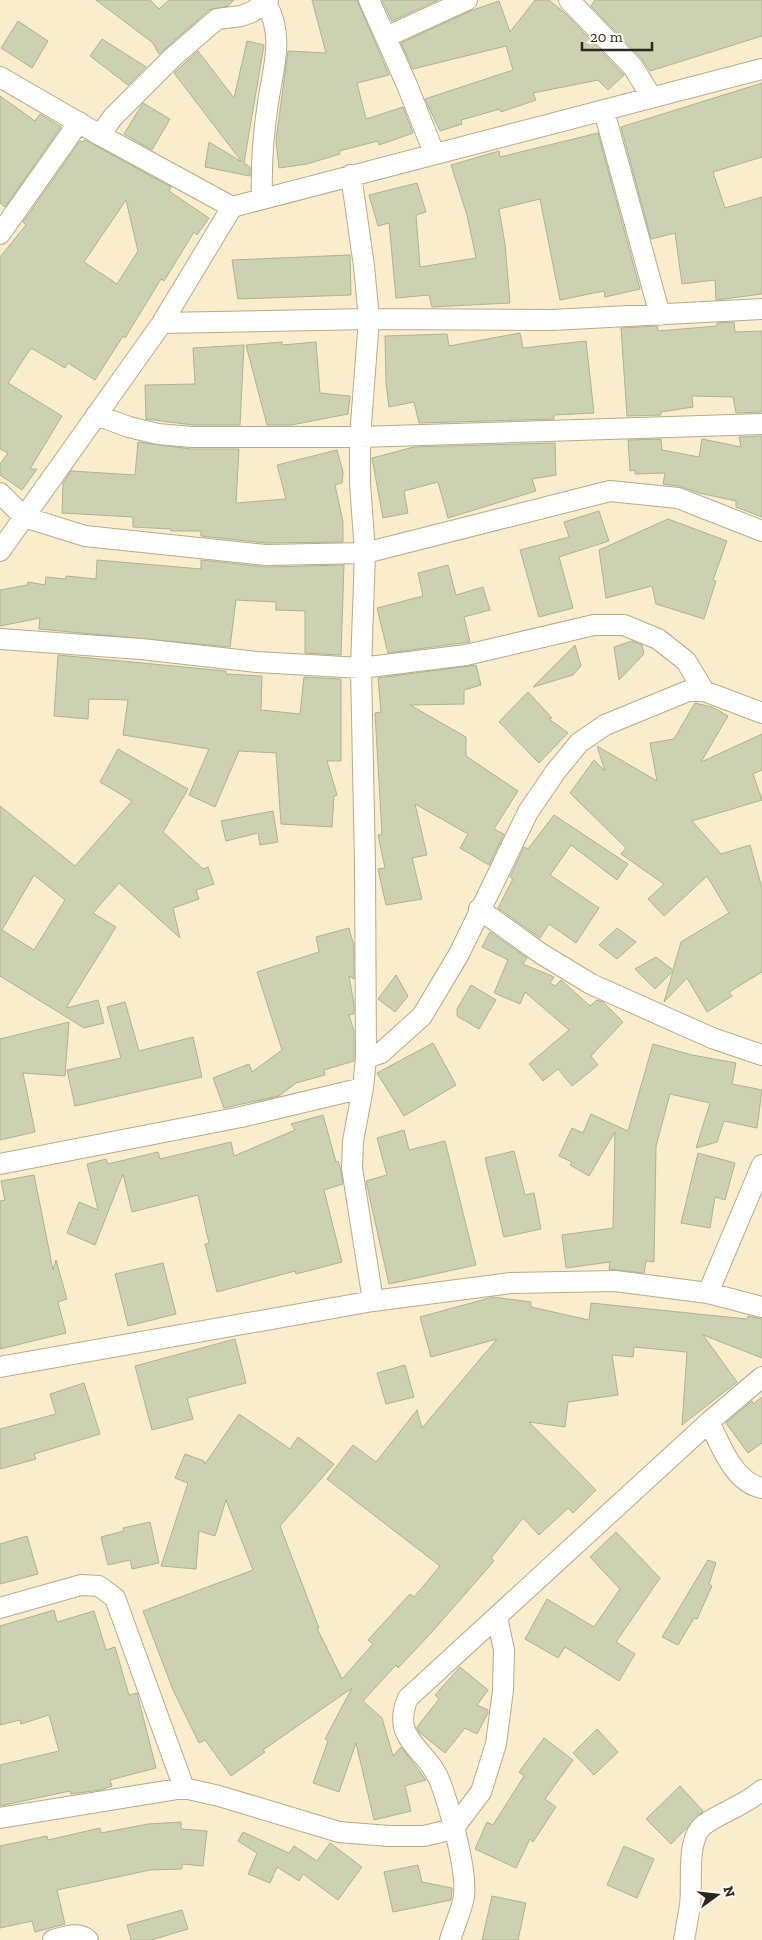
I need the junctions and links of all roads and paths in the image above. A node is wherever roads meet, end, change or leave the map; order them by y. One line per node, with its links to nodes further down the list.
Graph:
1 (369, 0): 5 (street)
2 (467, 0): 5 (street)
3 (569, 0): 8 (street)
4 (267, 1): 11 (street); 14 (street)
5 (386, 37): 12 (street)
6 (762, 69): 8 (street)
7 (0, 77): 10 (street)
8 (652, 96): 9 (street)
9 (604, 111): 12 (street); 18 (street)
10 (79, 122): 11 (street); 16 (street)
11 (100, 135): 15 (street)
12 (434, 153): 13 (street)
13 (351, 175): 14 (street); 19 (street)
14 (262, 199): 15 (street)
15 (232, 207): 20 (street)
16 (0, 234)
17 (762, 309): 18 (street)
18 (660, 315): 19 (street)
19 (369, 319): 20 (street); 23 (street)
20 (162, 323): 21 (street)
21 (96, 415): 23 (street); 25 (street)
22 (762, 424): 23 (street)
23 (360, 438): 28 (street)
24 (0, 493): 25 (street)
25 (24, 517): 27 (street); 28 (street)
26 (762, 531): 28 (street)
27 (0, 550)
28 (365, 554): 30 (street)
29 (0, 639): 30 (street)
30 (361, 668): 31 (street); 35 (street)
31 (704, 691): 32 (street); 33 (street)
32 (762, 714)
33 (479, 909): 34 (street); 35 (street)
34 (762, 1055)
35 (366, 1058): 36 (street)
36 (363, 1088): 37 (street); 40 (street)
37 (0, 1164)
38 (762, 1165): 39 (street)
39 (708, 1293): 40 (street); 41 (street)
40 (373, 1301): 42 (street)
41 (762, 1307)
42 (0, 1368)
43 (762, 1378): 44 (street)
44 (709, 1422): 45 (street); 47 (street)
45 (762, 1488)
46 (0, 1608): 48 (street)
47 (497, 1617): 51 (street); 51 (street)
48 (184, 1788): 50 (street); 51 (street)
49 (762, 1790): 55 (street)
50 (0, 1818)
51 (453, 1829): 54 (street)
52 (54, 1940): 53 (street)
53 (88, 1940)
54 (450, 1940)
55 (684, 1940)

